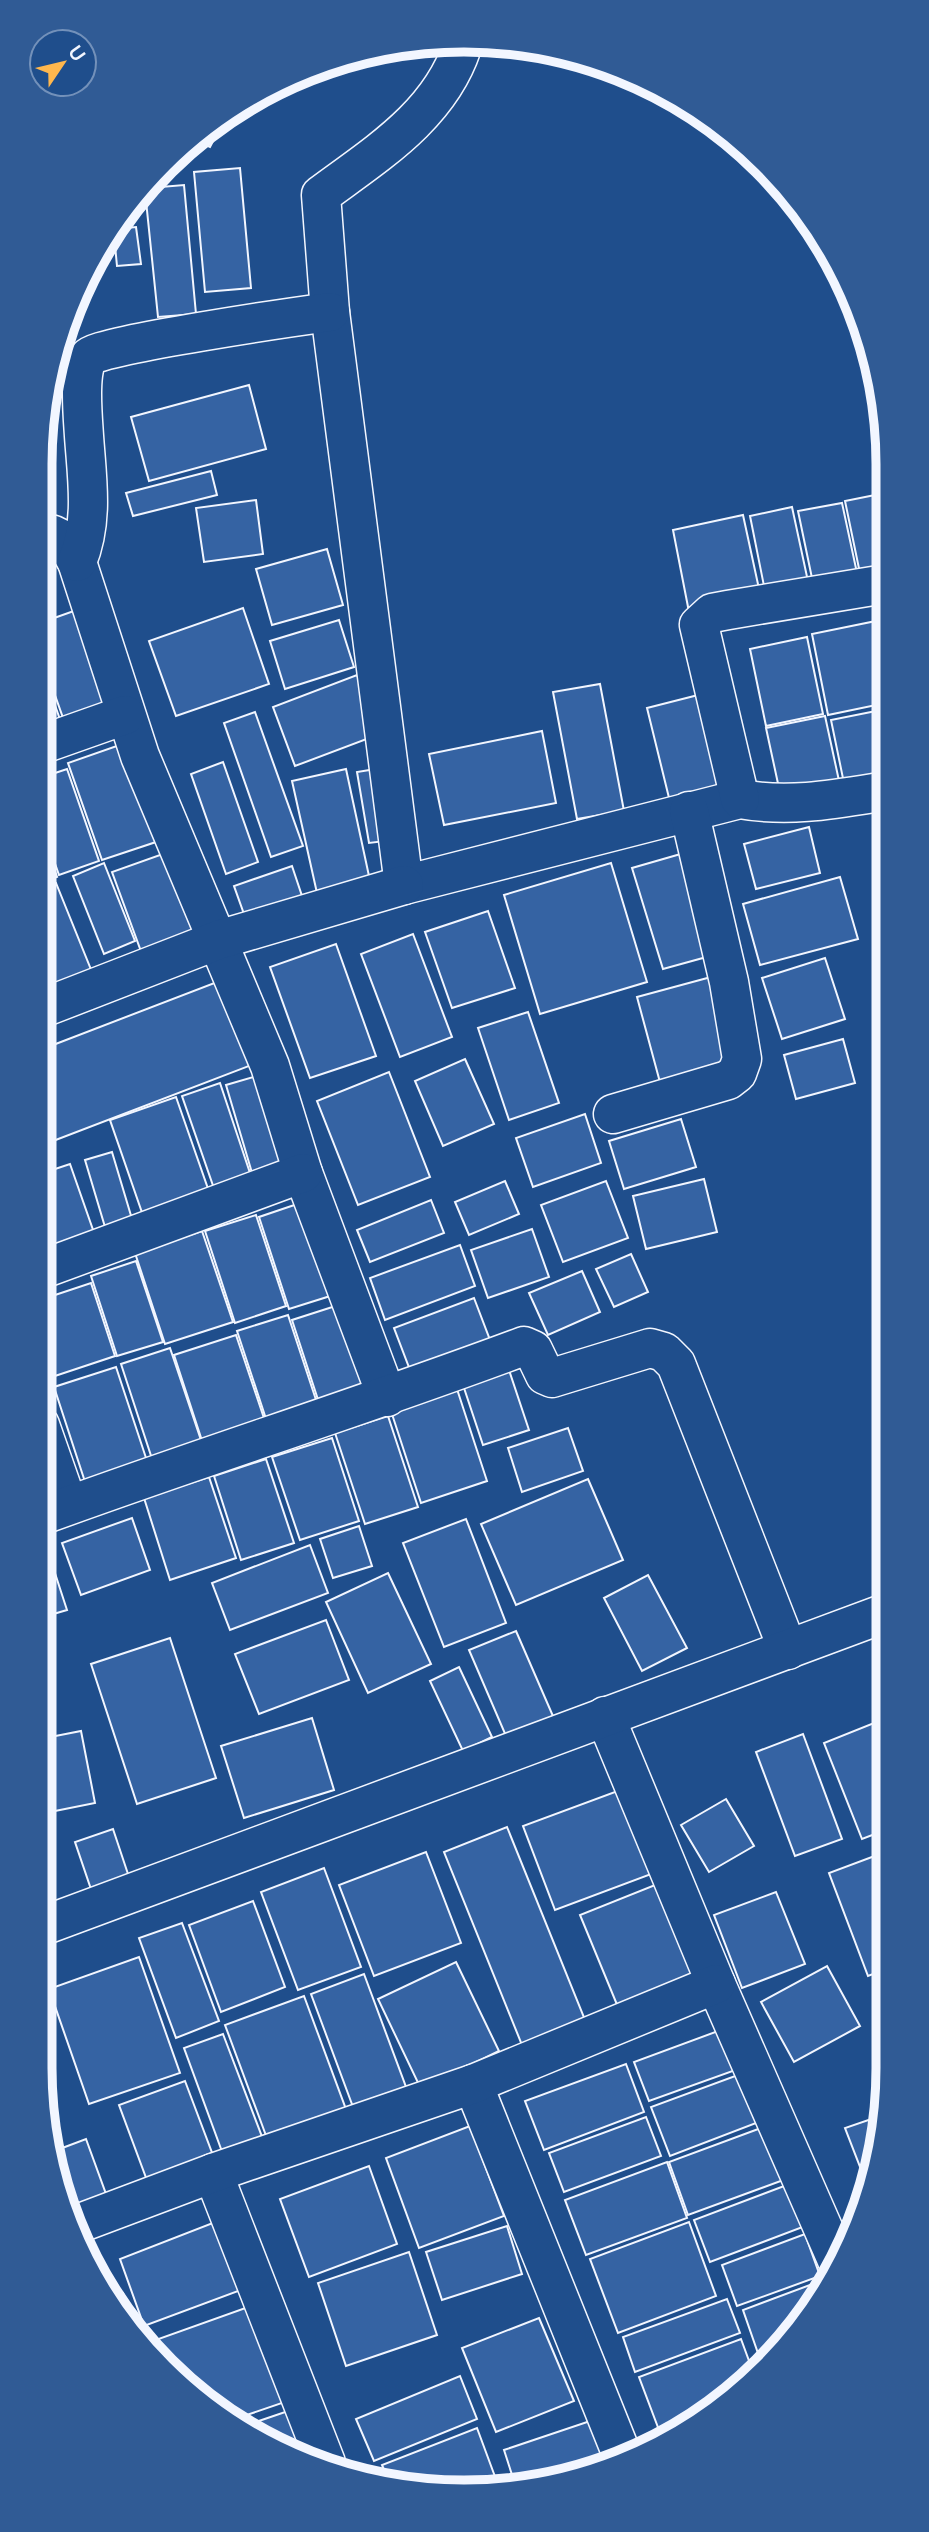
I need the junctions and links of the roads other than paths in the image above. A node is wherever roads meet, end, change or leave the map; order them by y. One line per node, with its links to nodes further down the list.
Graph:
1 (460, 52): 2 (street)
2 (330, 312): 4 (street); 11 (street)
3 (52, 533): 4 (street)
4 (77, 562): 6 (street)
5 (876, 586): 9 (street)
6 (125, 715): 7 (street); 12 (street)
7 (52, 741)
8 (876, 792): 9 (street)
9 (740, 799): 10 (street)
10 (689, 811): 11 (street); 14 (street)
11 (404, 886): 12 (street)
12 (218, 940): 13 (street); 15 (street)
13 (52, 1004)
14 (613, 1114)
15 (303, 1173): 16 (street); 17 (street)
16 (52, 1265)
17 (387, 1397): 18 (street); 20 (street)
18 (54, 1510)
19 (876, 1617): 20 (street)
20 (788, 1650): 21 (street)
21 (605, 1716): 22 (street); 23 (street)
22 (52, 1923)
23 (716, 1984): 24 (street); 27 (street)
24 (473, 2084): 25 (street); 28 (street)
25 (213, 2173): 26 (street); 29 (street)
26 (83, 2222)
27 (833, 2251)
28 (620, 2449)
29 (323, 2454)

